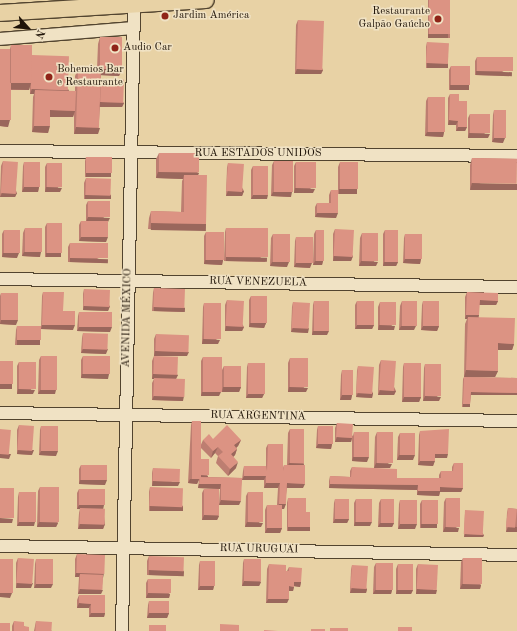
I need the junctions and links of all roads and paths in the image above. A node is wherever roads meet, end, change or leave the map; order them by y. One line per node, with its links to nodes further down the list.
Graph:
1 (206, 0): 2 (main road)
2 (134, 5): 3 (main road); 4 (street, AVENIDA MÉXICO)
3 (0, 13)
4 (134, 28): 5 (street); 7 (street, AVENIDA MÉXICO)
5 (0, 39)
6 (0, 151): 7 (street, RUA ESTADOS UNIDOS)
7 (132, 153): 8 (street, RUA ESTADOS UNIDOS); 10 (street, AVENIDA MÉXICO)
8 (517, 156)
9 (0, 280): 10 (street, RUA VENEZUELA)
10 (129, 281): 11 (street, RUA VENEZUELA); 13 (street, AVENIDA MÉXICO)
11 (517, 287)
12 (0, 413): 13 (street, RUA ARGENTINA)
13 (126, 415): 14 (street, RUA ARGENTINA); 16 (street, AVENIDA MÉXICO)
14 (517, 421)
15 (0, 546): 16 (street, RUA URUGUAI)
16 (124, 548): 17 (street, RUA URUGUAI); 18 (street, AVENIDA MÉXICO)
17 (517, 555)
18 (122, 631)

